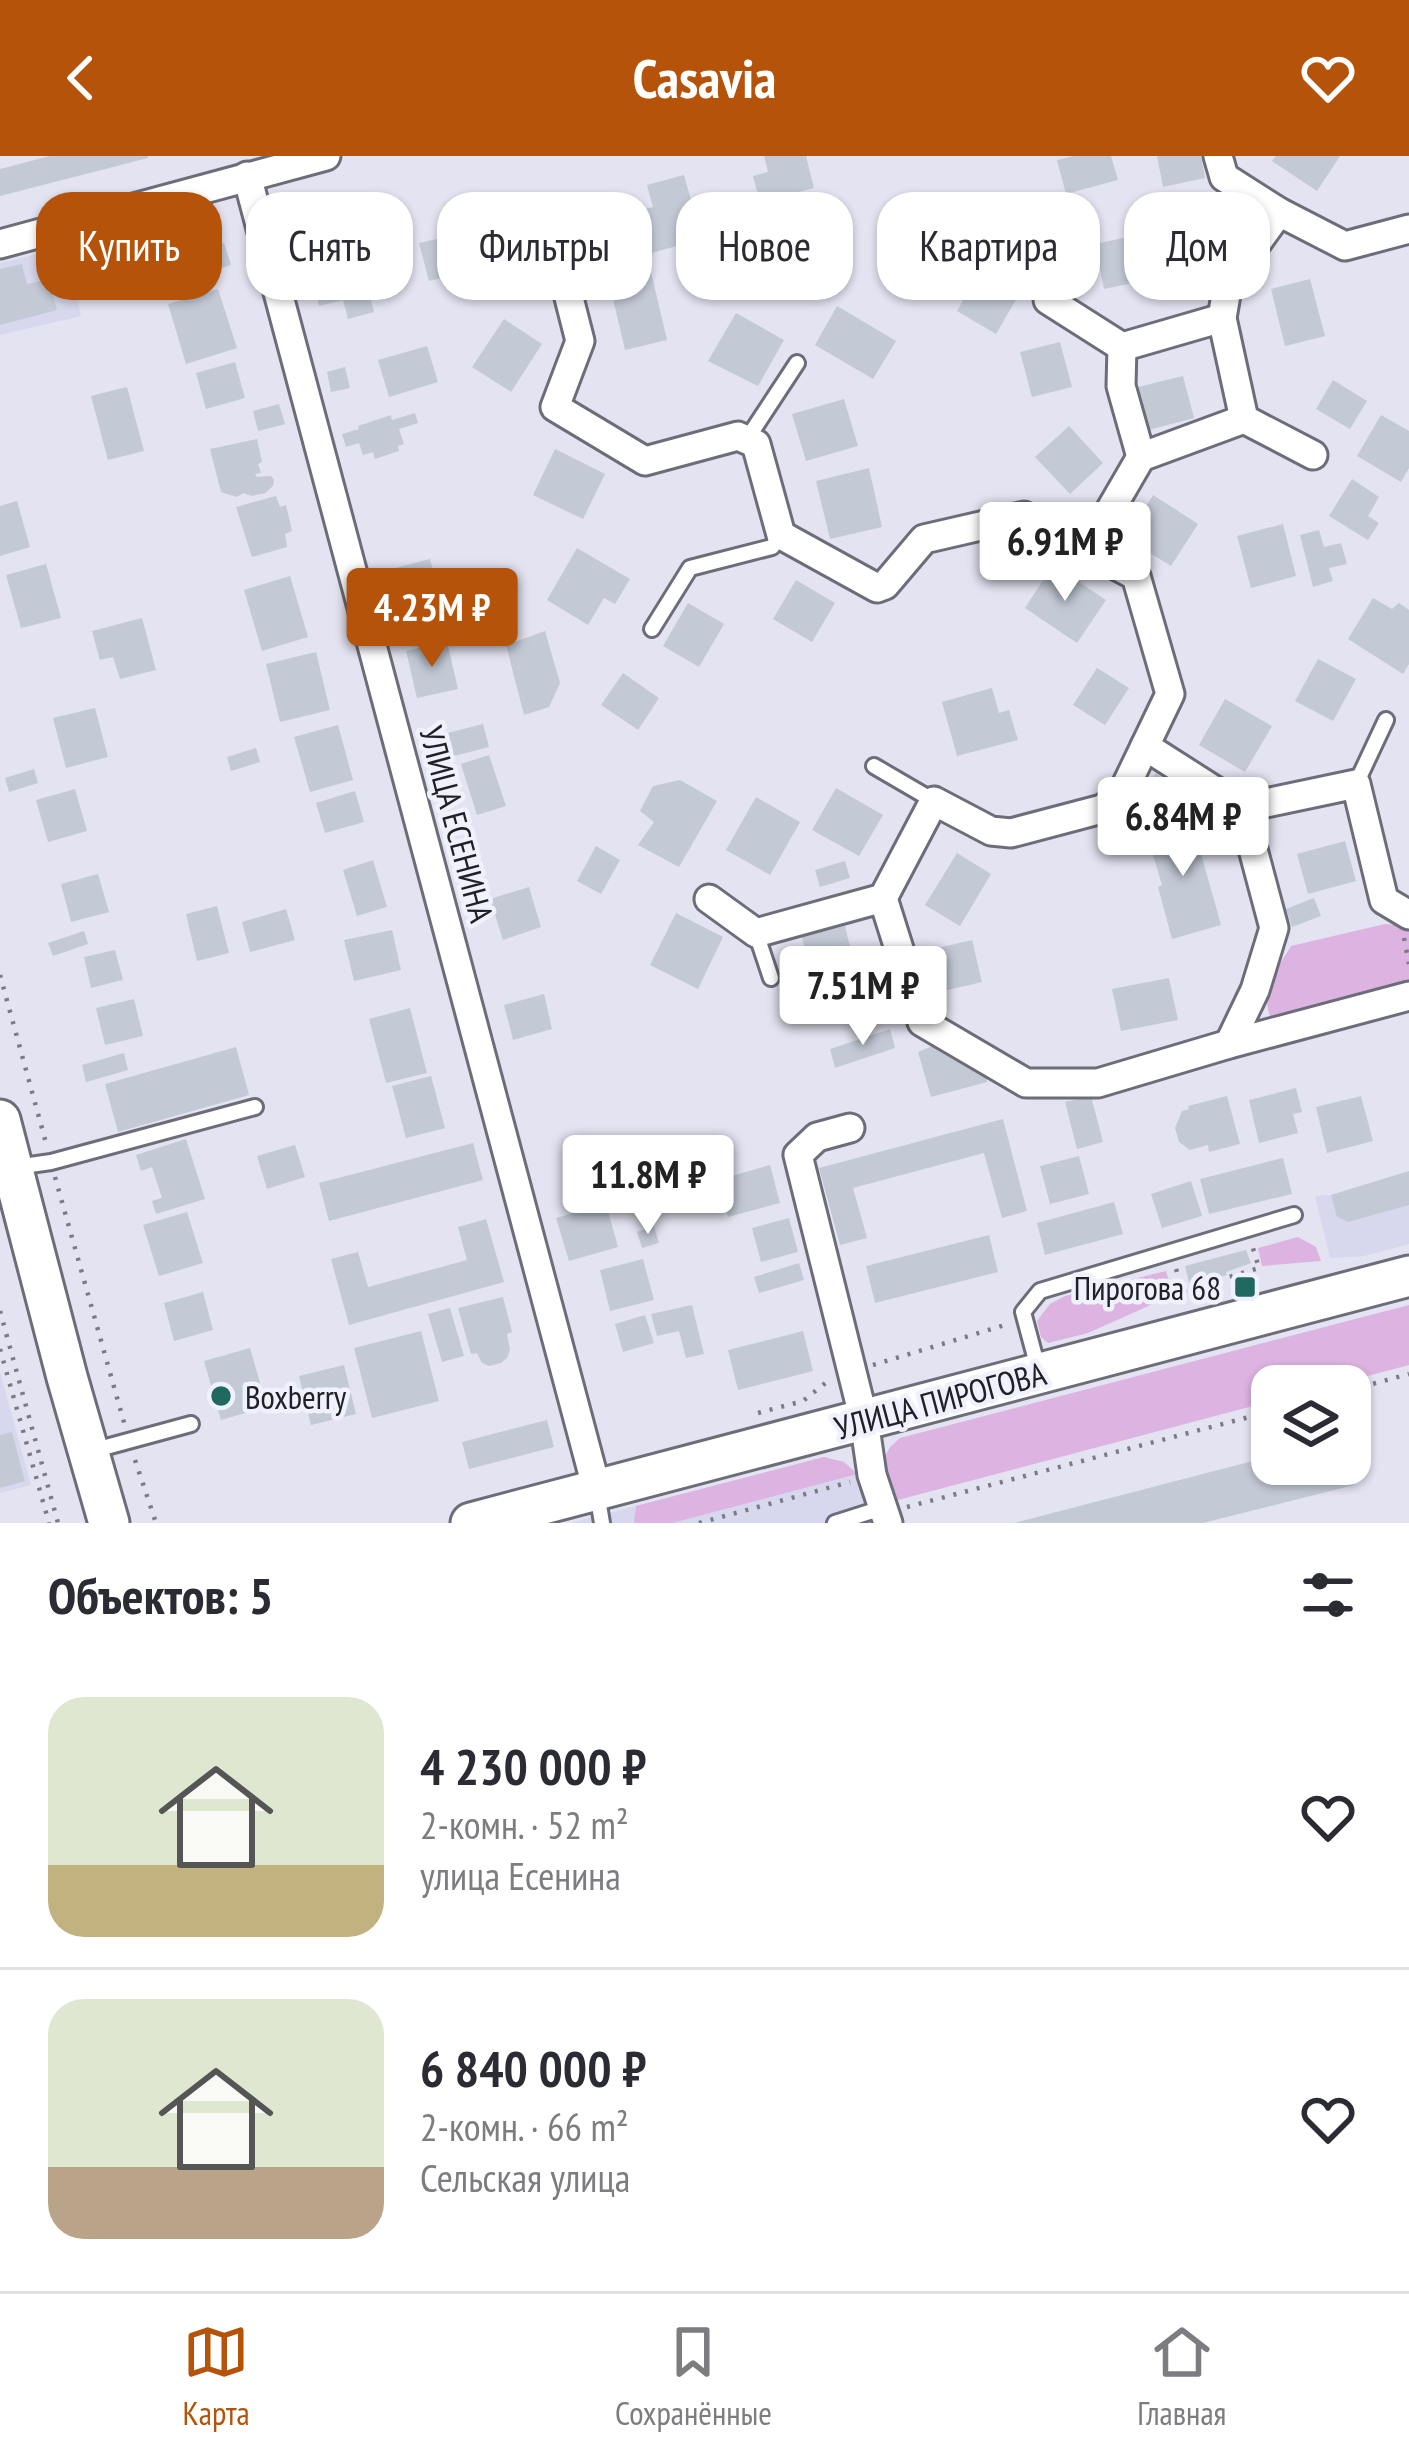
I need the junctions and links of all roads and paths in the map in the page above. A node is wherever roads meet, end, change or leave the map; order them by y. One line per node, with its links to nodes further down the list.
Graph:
1 (326, 156): 3 (street)
2 (1218, 156): 4 (street)
3 (247, 176): 6 (street); 55 (street, УЛИЦА ЕСЕНИНА)
4 (1279, 212): 5 (street); 9 (street)
5 (1409, 229)
6 (0, 244)
7 (570, 300): 13 (street)
8 (1048, 300): 10 (street)
9 (1222, 318): 10 (street); 12 (street)
10 (1122, 347): 15 (street)
11 (797, 363): 13 (lane)
12 (1244, 419): 14 (street); 15 (street)
13 (747, 439): 16 (street)
14 (1313, 455)
15 (1141, 457): 17 (street)
16 (781, 535): 17 (street); 18 (lane)
17 (1087, 550): 20 (street)
18 (652, 629)
19 (1386, 720): 22 (lane)
20 (1145, 746): 23 (street); 24 (street)
21 (874, 766): 23 (lane)
22 (1356, 784): 24 (street); 27 (street)
23 (934, 801): 25 (street)
24 (1242, 808): 32 (street)
25 (883, 898): 28 (street); 32 (street)
26 (710, 899): 28 (street)
27 (1409, 915)
28 (757, 933): 30 (lane)
29 (0, 975): 36 (path)
30 (771, 978)
31 (1409, 996): 32 (street)
32 (1229, 1044)
33 (255, 1107): 36 (lane)
34 (0, 1120): 36 (main road)
35 (850, 1128): 44 (street)
36 (32, 1164): 52 (path); 53 (main road)
37 (1294, 1215): 38 (lane)
38 (1247, 1229): 39 (lane); 39 (path)
39 (1170, 1252): 42 (lane)
40 (1409, 1276): 45 (main road, УЛИЦА ПИРОГОВА)
41 (0, 1312): 58 (path)
42 (1024, 1319): 44 (path); 45 (lane)
43 (0, 1349): 57 (path)
44 (852, 1372): 48 (path); 50 (street)
45 (1040, 1373): 50 (main road, УЛИЦА ПИРОГОВА)
46 (1409, 1374): 47 (path)
47 (1371, 1384)
48 (760, 1412)
49 (1251, 1417): 56 (path)
50 (864, 1420): 54 (street); 55 (main road, УЛИЦА ПИРОГОВА)
51 (191, 1424): 52 (lane)
52 (129, 1441): 53 (lane); 60 (path)
53 (90, 1452): 59 (main road)
54 (872, 1475): 56 (street); 62 (path)
55 (600, 1506): 61 (main road, УЛИЦА ПИРОГОВА)
56 (885, 1515): 63 (lane)
57 (49, 1523)
58 (58, 1523)
59 (109, 1523)
60 (156, 1523)
61 (471, 1523)
62 (699, 1523)
63 (835, 1523)

